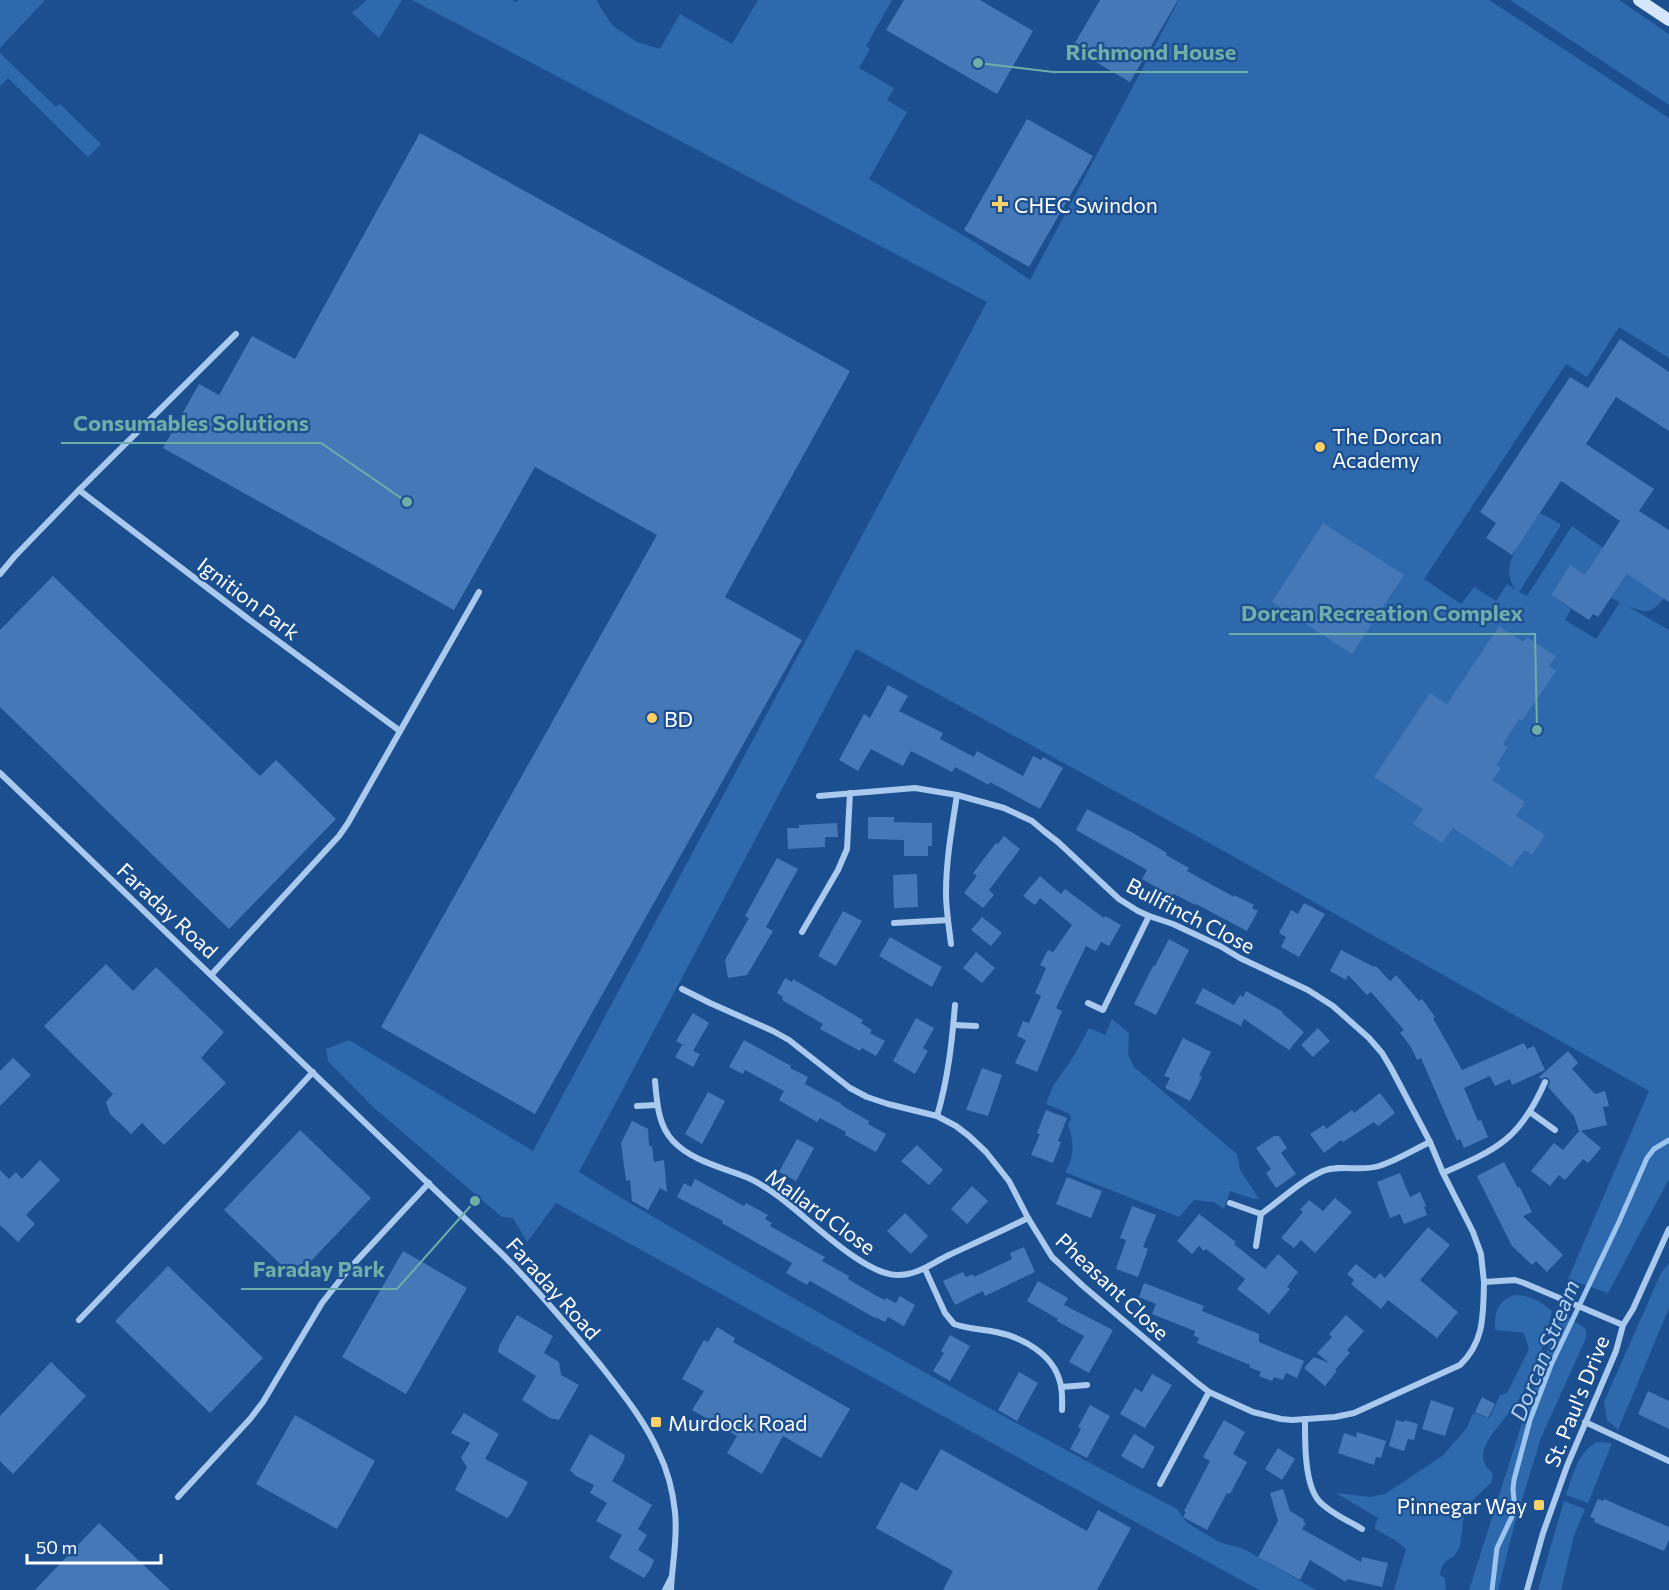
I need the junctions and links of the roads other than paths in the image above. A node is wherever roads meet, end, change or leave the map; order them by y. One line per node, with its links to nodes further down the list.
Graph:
1 (1639, 0): 2 (main road)
2 (1669, 20)
3 (236, 334): 4 (street)
4 (79, 490): 5 (street); 7 (street, Ignition Park)
5 (0, 574)
6 (479, 592): 7 (street)
7 (400, 731): 17 (street)
8 (0, 773): 17 (street, Faraday Road)
9 (850, 793): 10 (street, Bullfinch Close); 11 (street, Bullfinch Close); 15 (street)
10 (957, 795): 12 (street, Bullfinch Close); 13 (street)
11 (819, 796)
12 (1149, 916): 19 (street); 31 (street, Bullfinch Close)
13 (948, 920): 14 (street); 16 (street)
14 (894, 923)
15 (802, 932)
16 (951, 944)
17 (212, 974): 23 (street, Faraday Road)
18 (682, 989): 29 (street, Pheasant Close)
19 (1088, 1003)
20 (956, 1005): 21 (street)
21 (954, 1025): 22 (street); 29 (street)
22 (976, 1026)
23 (313, 1072): 33 (street, Faraday Road); 42 (street)
24 (654, 1081): 26 (street, Mallard Close)
25 (1545, 1082): 28 (street)
26 (657, 1105): 27 (street); 40 (street, Mallard Close)
27 (637, 1106)
28 (1530, 1112): 30 (street); 32 (street)
29 (938, 1116): 36 (street, Pheasant Close)
30 (1555, 1130)
31 (1430, 1142): 32 (street, Bullfinch Close); 35 (street)
32 (1443, 1173): 41 (street, Bullfinch Close)
33 (429, 1183): 52 (street); 54 (street, Faraday Road)
34 (1230, 1203): 35 (street)
35 (1261, 1214): 39 (street)
36 (1028, 1218): 40 (street, Mallard Close); 46 (street, Pheasant Close)
37 (1669, 1229): 38 (street, St. Paul's Drive)
38 (1667, 1238): 43 (street, St. Paul's Drive)
39 (1256, 1246)
40 (925, 1269): 45 (street)
41 (1484, 1282): 43 (street); 48 (street, Pheasant Close)
42 (79, 1320)
43 (1623, 1325): 49 (street, St. Paul's Drive)
44 (1086, 1384): 45 (street)
45 (1061, 1387): 47 (street)
46 (1209, 1392): 48 (street, Pheasant Close); 51 (street)
47 (1062, 1410)
48 (1305, 1419): 53 (street)
49 (1585, 1422): 50 (street); 57 (street, St. Paul's Drive)
50 (1669, 1461)
51 (1160, 1485)
52 (178, 1497)
53 (1362, 1529)
54 (671, 1578): 55 (street, Faraday Road); 56 (street, Faraday Road)
55 (665, 1590)
56 (671, 1590)
57 (1527, 1590)

